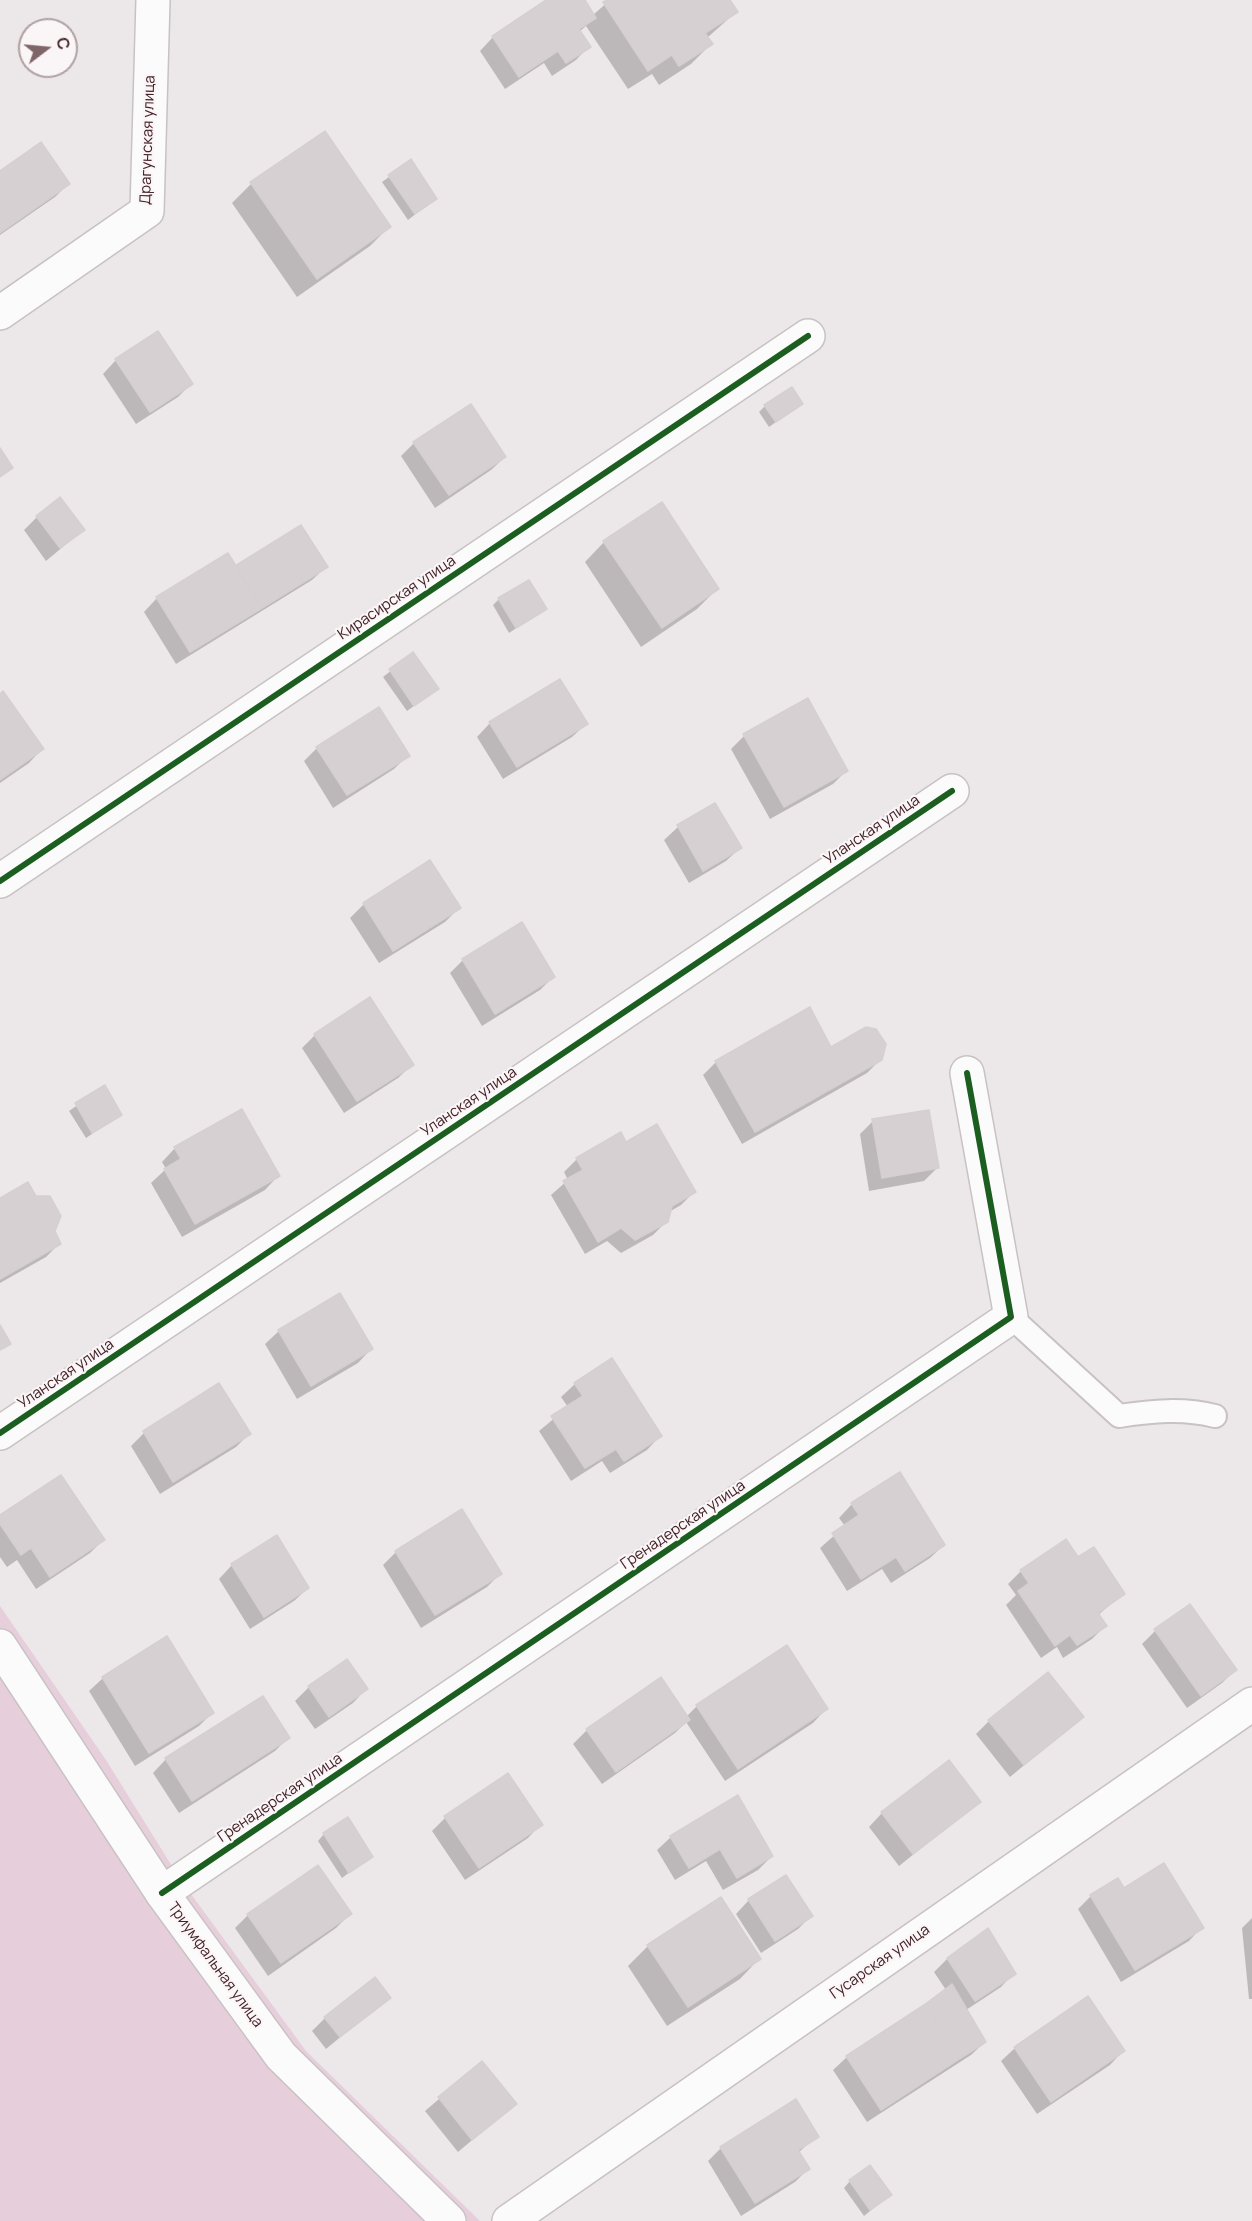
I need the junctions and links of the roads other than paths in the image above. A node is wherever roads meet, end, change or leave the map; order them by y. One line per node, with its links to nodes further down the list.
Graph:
1 (153, 0): 2 (street, Драгунская улица)
2 (0, 313)
3 (808, 336): 5 (street, Кирасирская улица)
4 (952, 791): 9 (street, Уланская улица)
5 (0, 881)
6 (967, 1073): 7 (street)
7 (1011, 1317): 8 (lane); 12 (street, Гренадерская улица)
8 (1215, 1416)
9 (0, 1433)
10 (0, 1646): 12 (street, Триумфальная улица)
11 (1252, 1704): 14 (street, Гусарская улица)
12 (162, 1893): 13 (street, Триумфальная улица)
13 (449, 2221)
14 (509, 2221)

